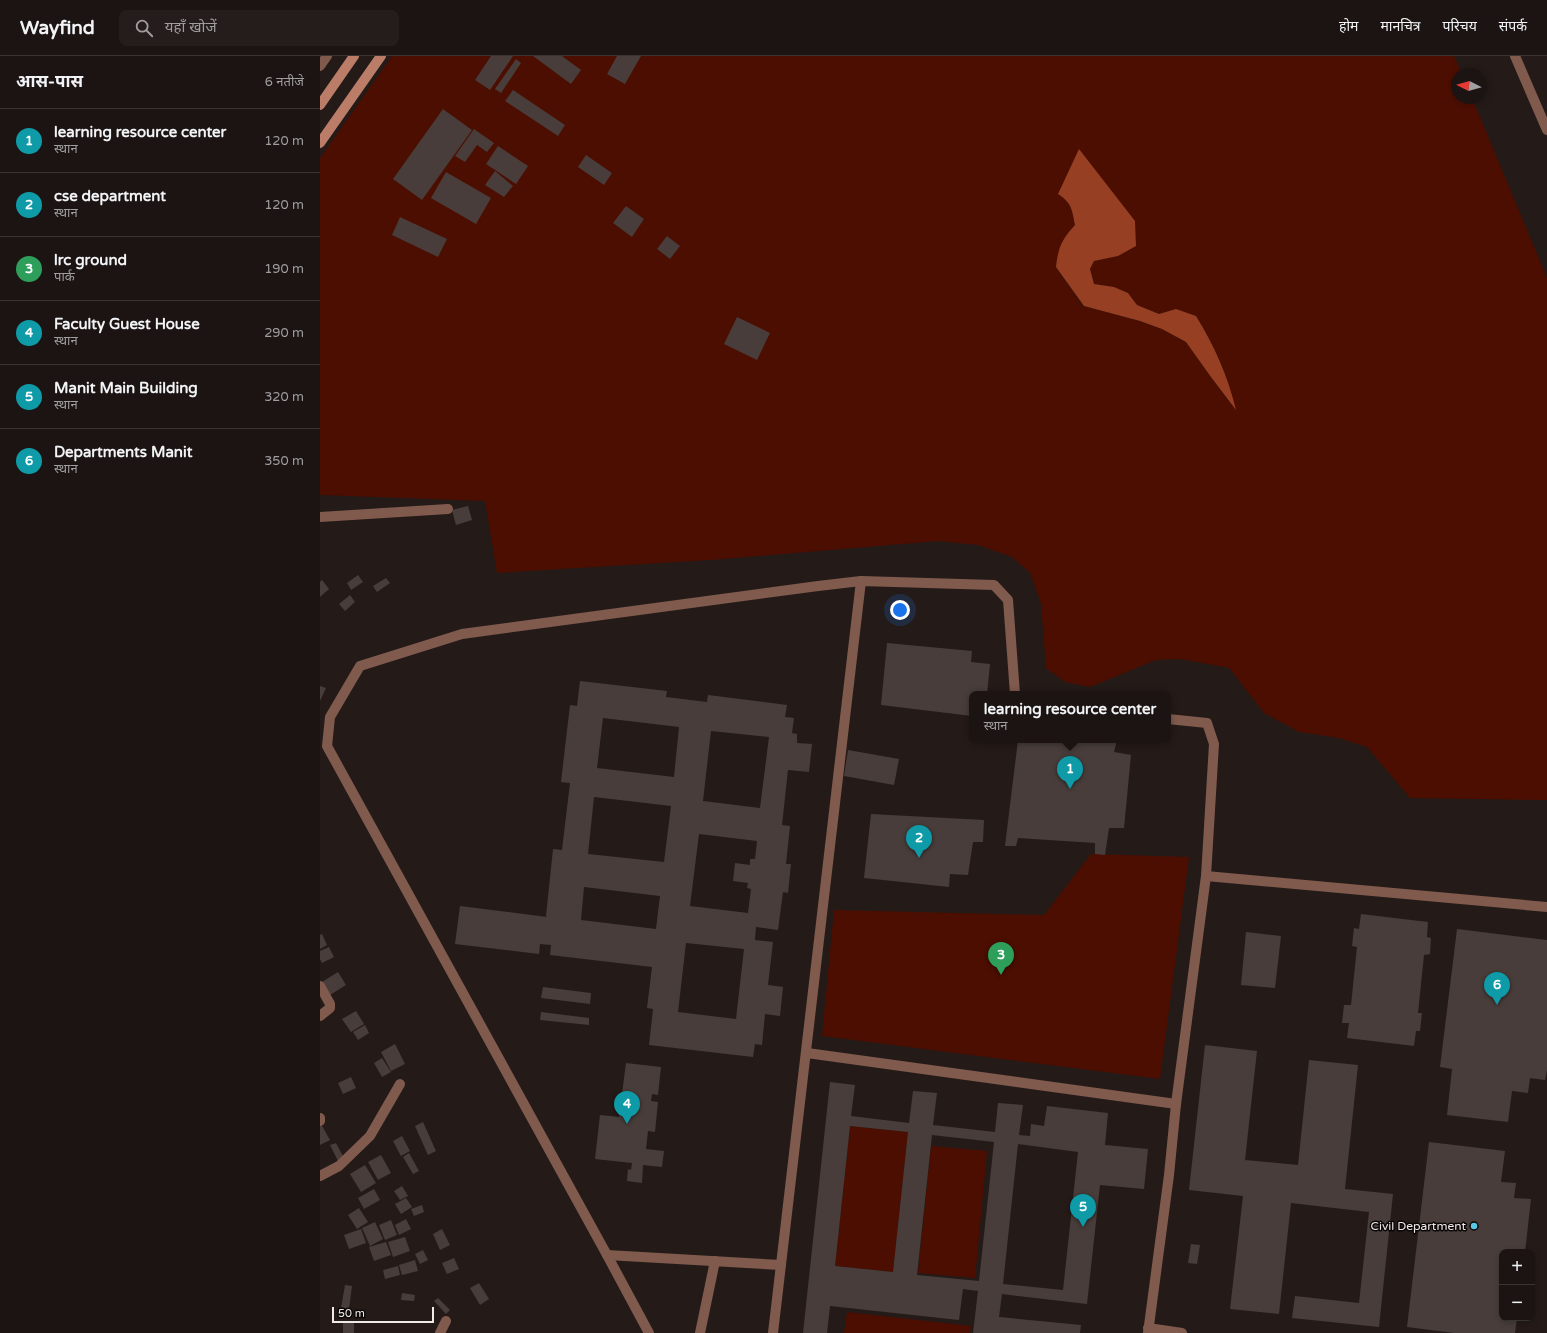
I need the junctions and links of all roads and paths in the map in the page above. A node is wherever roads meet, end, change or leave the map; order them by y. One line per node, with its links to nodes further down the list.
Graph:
1 (327, 56): 5 (street)
2 (354, 56): 6 (main road)
3 (380, 56): 8 (main road)
4 (1515, 56): 7 (street)
5 (320, 66)
6 (320, 105)
7 (1547, 130)
8 (320, 143)
9 (448, 509): 10 (street)
10 (320, 517)
11 (861, 581): 12 (street); 18 (street); 22 (street)
12 (1015, 691)
13 (1171, 719): 14 (street)
14 (1206, 876): 15 (street); 20 (street)
15 (1547, 907)
16 (320, 986): 17 (street)
17 (320, 1016)
18 (807, 1053): 20 (street); 24 (street)
19 (400, 1084): 21 (street)
20 (1176, 1104): 26 (street)
21 (320, 1176)
22 (607, 1255): 23 (street); 28 (street)
23 (715, 1261): 24 (street); 29 (street)
24 (781, 1265): 30 (street)
25 (446, 1321): 27 (street)
26 (1148, 1330): 31 (street)
27 (440, 1333)
28 (649, 1333)
29 (700, 1333)
30 (773, 1333)
31 (1182, 1333)

